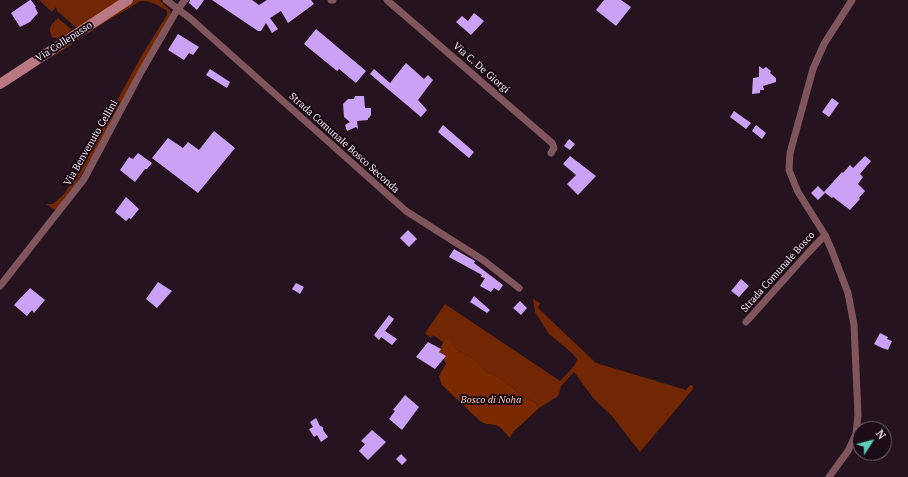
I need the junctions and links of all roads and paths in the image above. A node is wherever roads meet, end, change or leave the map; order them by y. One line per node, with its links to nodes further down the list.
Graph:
1 (128, 0): 7 (street, Via Collepasso)
2 (166, 0): 6 (street, Strada Comunale Bosco Seconda)
3 (185, 0): 6 (street, Via Benvenuto Cellini)
4 (387, 0): 8 (street, Via C. De Giorgi)
5 (852, 0): 9 (street)
6 (177, 10): 10 (street, Via Benvenuto Cellini); 11 (street, Strada Comunale Bosco Seconda)
7 (0, 84)
8 (551, 154)
9 (825, 235): 12 (street, Strada Comunale Bosco); 13 (street)
10 (0, 286)
11 (519, 288)
12 (746, 322)
13 (829, 477)

